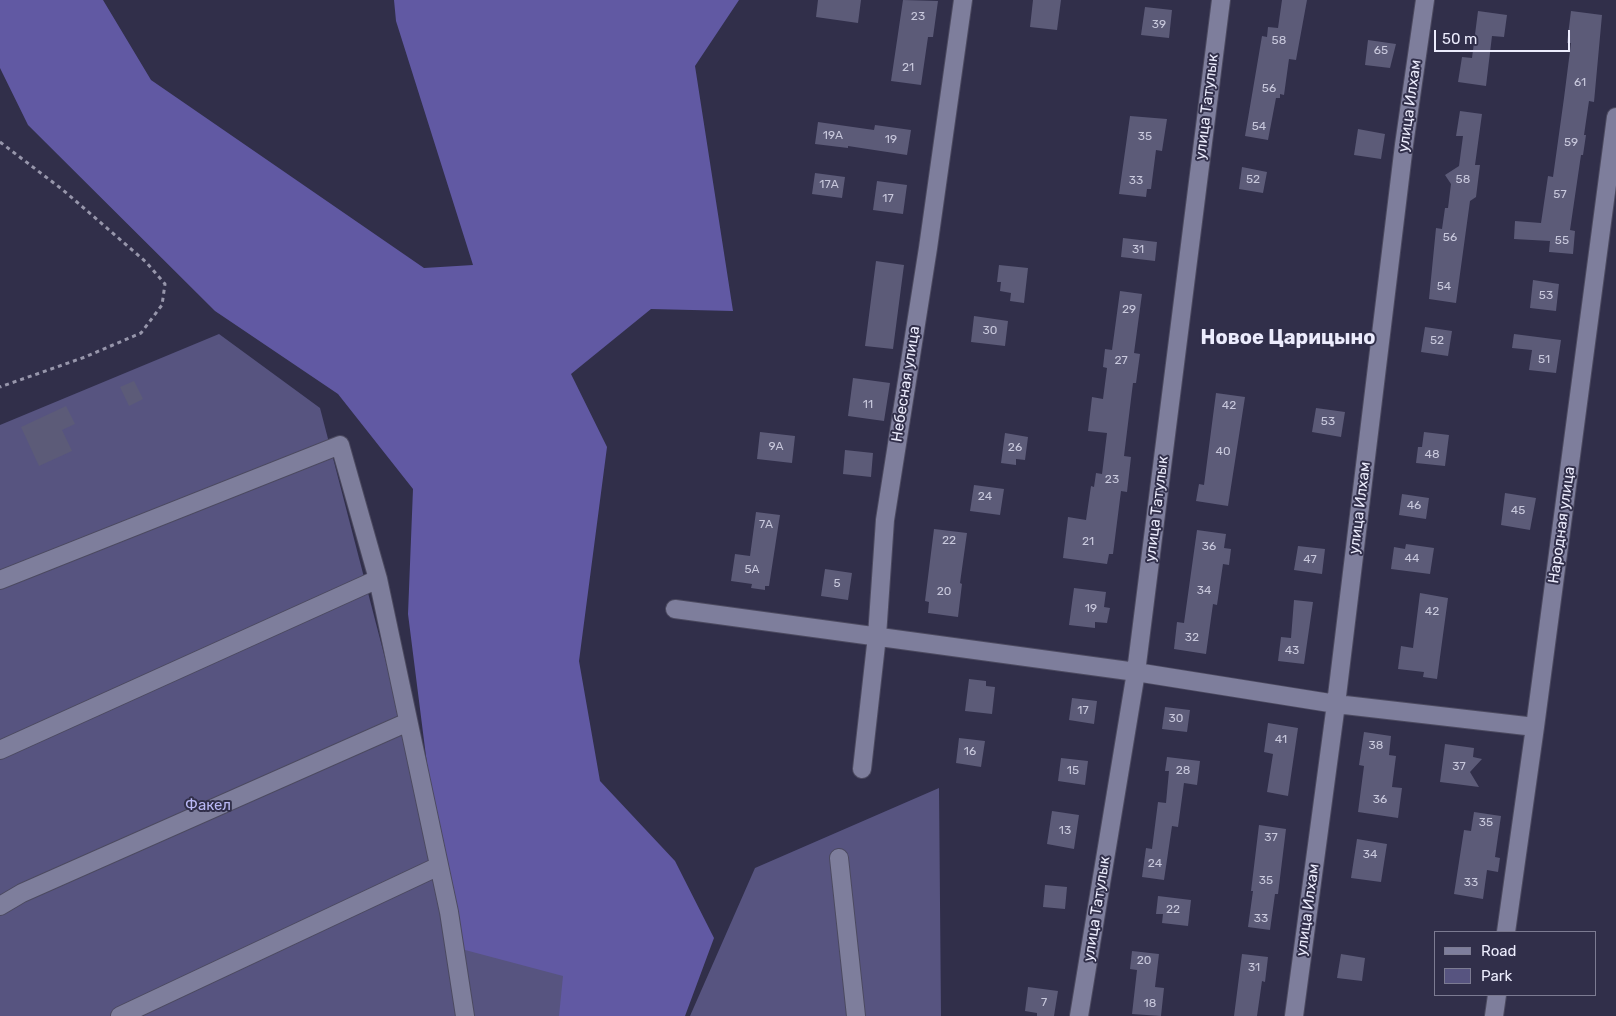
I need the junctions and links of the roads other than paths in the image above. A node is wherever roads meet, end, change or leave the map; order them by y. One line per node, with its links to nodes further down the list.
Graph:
1 (963, 0): 8 (street, Небесная улица)
2 (1221, 0): 9 (street, улица Татулык)
3 (1425, 0): 10 (street, улица Илхам)
4 (1616, 117): 12 (street, Народная улица)
5 (378, 579): 6 (street); 11 (street); 13 (street)
6 (0, 580)
7 (675, 609): 8 (street)
8 (877, 636): 9 (street); 14 (street, Небесная улица)
9 (1136, 672): 10 (street); 23 (street, улица Татулык)
10 (1336, 704): 12 (street); 24 (street, улица Илхам)
11 (408, 722): 16 (street); 17 (street)
12 (1536, 727): 18 (street, Народная улица)
13 (0, 750)
14 (862, 769)
15 (839, 858): 22 (street)
16 (439, 866): 20 (street); 21 (street)
17 (0, 906)
18 (1506, 931)
19 (1497, 996): 25 (street)
20 (120, 1016)
21 (466, 1016)
22 (856, 1016)
23 (1079, 1016)
24 (1294, 1016)
25 (1494, 1016)

